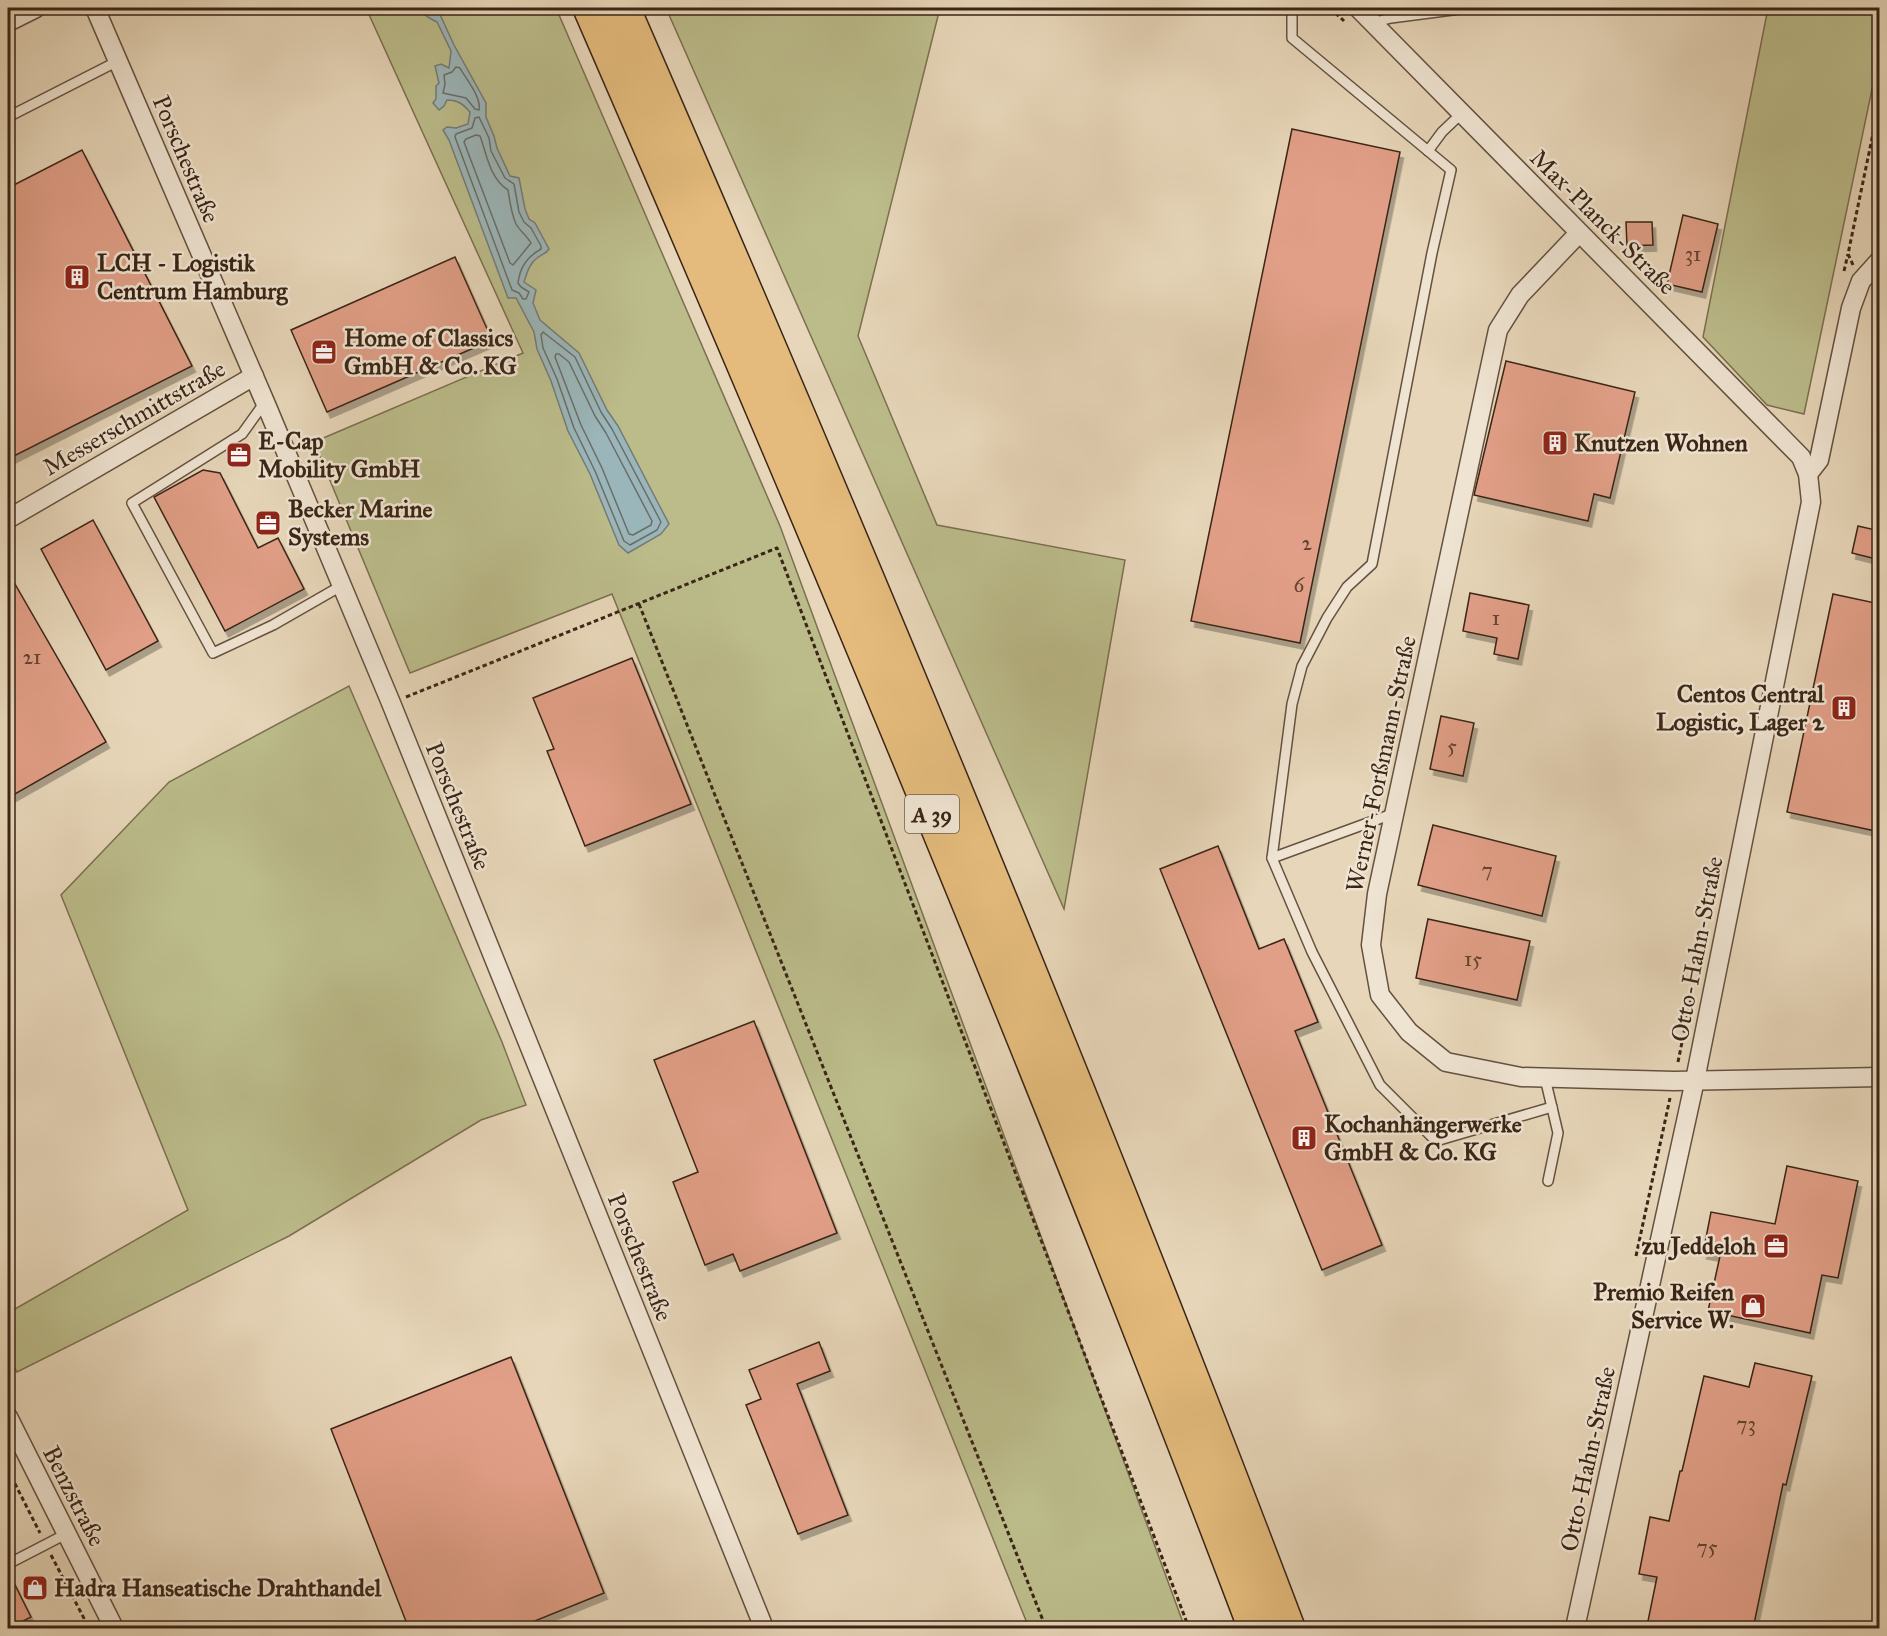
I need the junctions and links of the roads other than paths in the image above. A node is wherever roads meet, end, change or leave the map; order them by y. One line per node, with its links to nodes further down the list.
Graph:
1 (36, 8): 8 (street)
2 (95, 8): 10 (street, Porschestraße)
3 (590, 8): 33 (highway, A 39)
4 (623, 8): 34 (highway, A 39)
5 (1292, 8): 13 (lane)
6 (1358, 8): 9 (street, Max-Planck-Straße)
7 (1468, 8): 9 (lane)
8 (8, 22)
9 (1372, 23): 11 (street, Max-Planck-Straße)
10 (118, 61): 12 (lane); 16 (street, Porschestraße)
11 (1461, 113): 13 (lane); 14 (street, Max-Planck-Straße)
12 (8, 117)
13 (1428, 151): 22 (lane)
14 (1579, 233): 18 (street, Max-Planck-Straße); 21 (street, Werner-Forßmann-Straße)
15 (1880, 260): 18 (street)
16 (254, 376): 17 (street, Porschestraße); 19 (street, Messerschmittstraße)
17 (265, 402): 20 (street, Porschestraße); 20 (lane)
18 (1808, 474): 25 (street, Otto-Hahn-Straße)
19 (8, 519)
20 (342, 586): 32 (street, Porschestraße)
21 (1395, 813): 22 (lane); 24 (street, Werner-Forßmann-Straße)
22 (1272, 858): 26 (lane)
23 (1880, 1077): 25 (street, Werner-Forßmann-Straße)
24 (1545, 1078): 25 (street, Werner-Forßmann-Straße); 26 (lane)
25 (1695, 1080): 35 (street, Otto-Hahn-Straße)
26 (1552, 1107): 27 (lane)
27 (1548, 1181)
28 (8, 1417): 29 (street, Benzstraße)
29 (66, 1534): 30 (lane); 31 (street, Benzstraße)
30 (8, 1564)
31 (114, 1629)
32 (764, 1629)
33 (1255, 1629)
34 (1288, 1629)
35 (1575, 1629)

